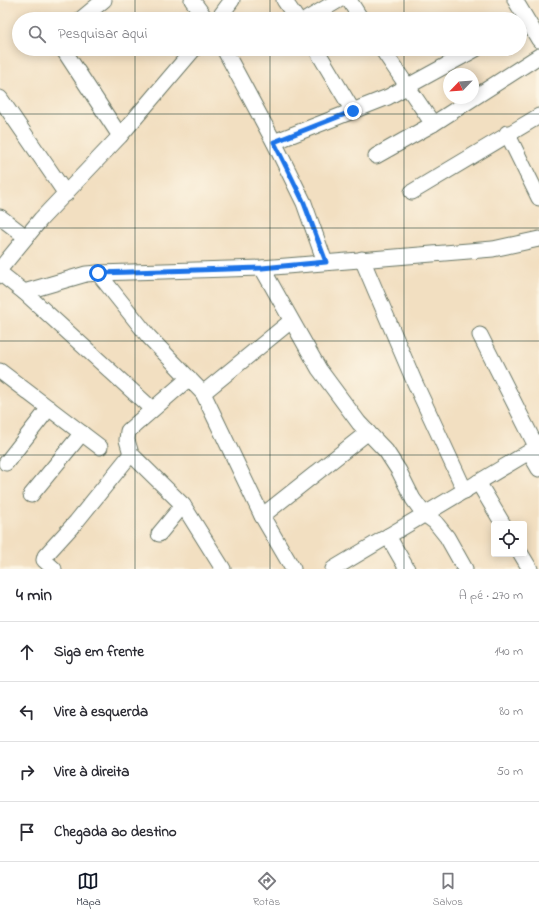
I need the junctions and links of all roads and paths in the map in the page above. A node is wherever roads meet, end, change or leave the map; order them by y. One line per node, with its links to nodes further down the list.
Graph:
1 (104, 0): 8 (street)
2 (192, 0): 9 (street)
3 (232, 0): 10 (street)
4 (284, 0): 11 (street)
5 (339, 0): 12 (street)
6 (349, 0): 13 (street)
7 (515, 0): 14 (street)
8 (90, 12)
9 (201, 12)
10 (223, 12)
11 (292, 12)
12 (319, 12)
13 (357, 12)
14 (520, 12)
15 (527, 26): 16 (street)
16 (539, 40)
17 (67, 56): 30 (street)
18 (188, 56): 30 (street)
19 (228, 56): 31 (street)
20 (320, 56): 26 (street)
21 (387, 56): 24 (street)
22 (463, 56): 24 (street)
23 (539, 56): 28 (street)
24 (408, 87): 26 (street); 28 (street)
25 (0, 98): 34 (street)
26 (353, 111): 31 (street)
27 (539, 116): 29 (street)
28 (433, 124): 32 (street)
29 (507, 133): 33 (street); 35 (street)
30 (120, 136): 34 (street)
31 (274, 142): 40 (street)
32 (376, 156)
33 (412, 192)
34 (66, 194): 37 (street)
35 (539, 198)
36 (0, 217): 37 (street)
37 (26, 237): 42 (street)
38 (539, 239): 39 (street)
39 (362, 259): 40 (street); 61 (street)
40 (326, 262): 41 (street)
41 (262, 268): 44 (street); 46 (street)
42 (0, 269)
43 (0, 273): 45 (street)
44 (98, 273): 45 (street); 49 (street)
45 (24, 292): 52 (street)
46 (291, 321): 50 (street); 53 (street)
47 (480, 335): 56 (street)
48 (0, 371): 51 (street)
49 (189, 378): 50 (street); 52 (street)
50 (203, 393): 65 (street)
51 (49, 408): 54 (street); 58 (street)
52 (152, 409): 57 (street)
53 (368, 432): 64 (street); 65 (street)
54 (82, 433): 55 (street); 62 (street)
55 (100, 447)
56 (535, 449): 59 (street); 60 (street)
57 (131, 454): 63 (street); 70 (street)
58 (6, 463)
59 (539, 469)
60 (478, 482): 61 (street); 66 (street)
61 (465, 491): 64 (street)
62 (31, 495)
63 (183, 505): 67 (street); 71 (street)
64 (424, 514): 68 (street); 75 (street)
65 (262, 516): 72 (street)
66 (501, 521)
67 (159, 534)
68 (388, 536): 73 (street); 74 (street)
69 (523, 557): 76 (street)
70 (54, 569)
71 (223, 569)
72 (293, 569)
73 (333, 569)
74 (407, 569)
75 (465, 569)
76 (530, 569)

